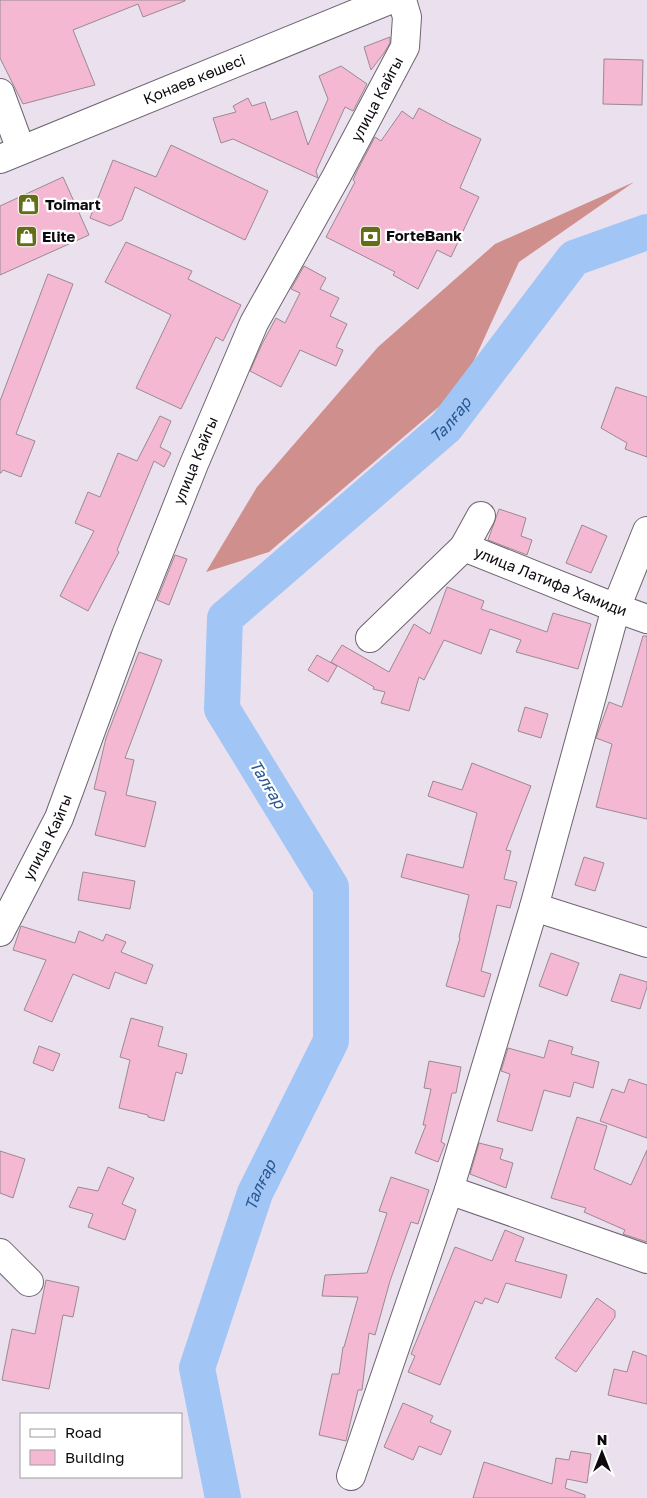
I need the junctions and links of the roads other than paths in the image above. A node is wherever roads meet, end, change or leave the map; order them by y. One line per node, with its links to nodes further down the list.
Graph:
1 (388, 0): 4 (street, Қонаев көшесі)
2 (402, 0): 12 (street, улица Кайгы)
3 (0, 93): 4 (street)
4 (11, 154)
5 (481, 516): 7 (street)
6 (647, 531): 8 (street)
7 (464, 547): 8 (street, улица Латифа Хамиди); 10 (street, улица Латифа Хамиди)
8 (616, 608): 9 (street, улица Латифа Хамиди); 11 (street)
9 (647, 619)
10 (370, 638)
11 (534, 907): 13 (street); 14 (street)
12 (0, 932)
13 (647, 943)
14 (448, 1190): 16 (street); 18 (street)
15 (0, 1253): 17 (street)
16 (647, 1258)
17 (29, 1282)
18 (352, 1476)

